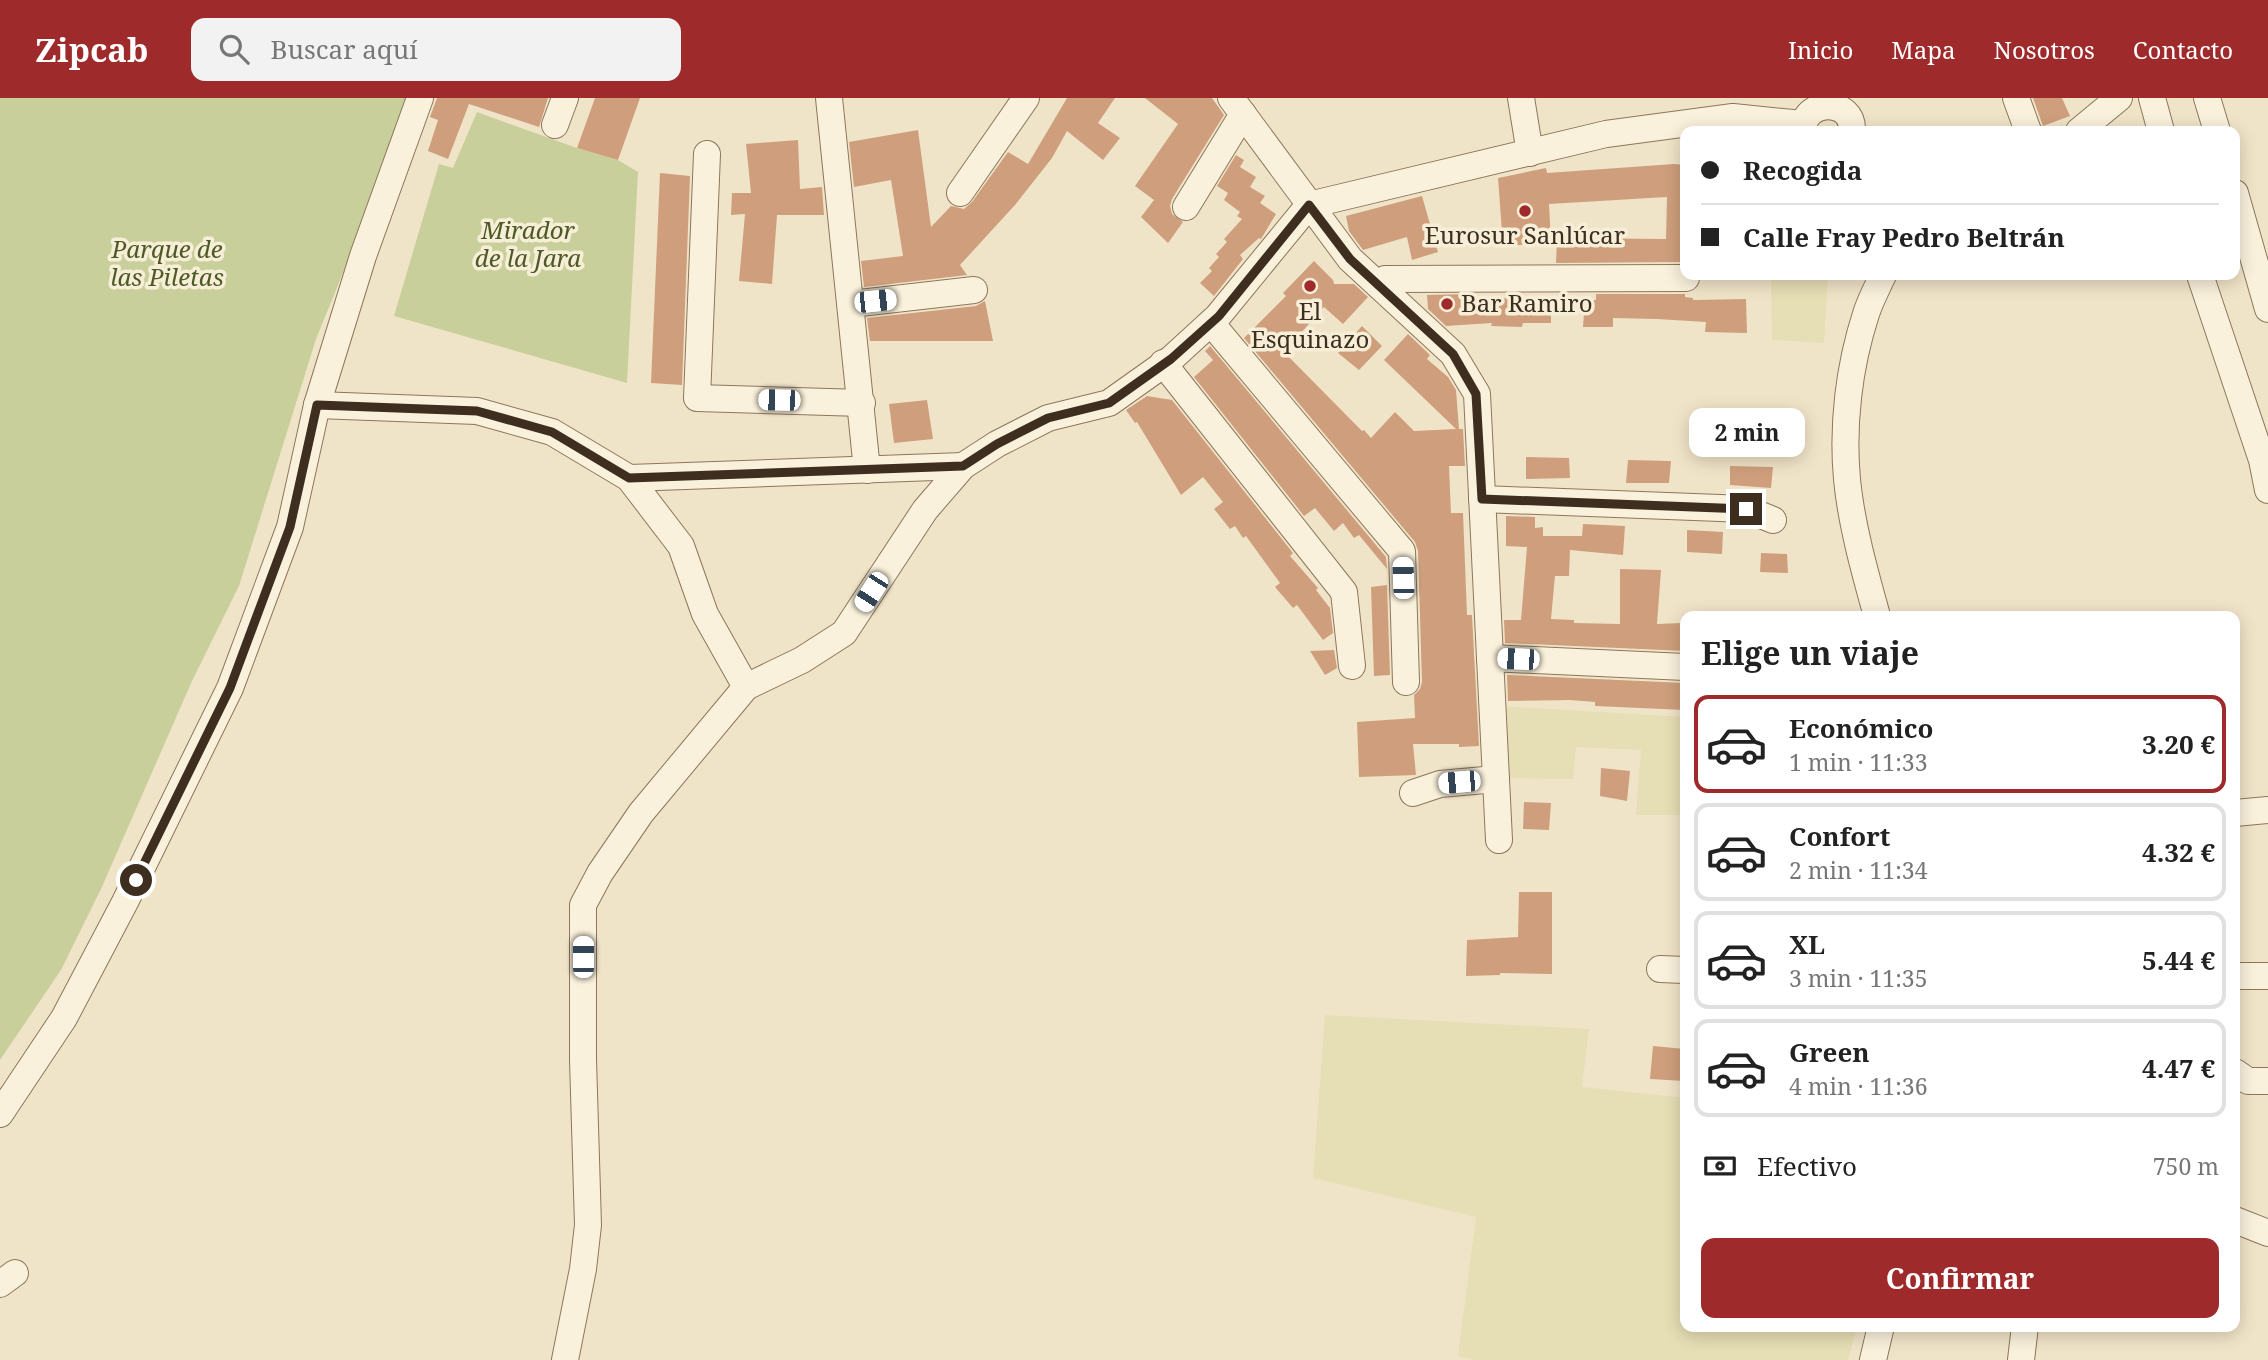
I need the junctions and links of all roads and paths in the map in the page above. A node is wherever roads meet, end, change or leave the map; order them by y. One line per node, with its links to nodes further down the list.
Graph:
1 (420, 98): 37 (street)
2 (565, 98): 13 (street)
3 (830, 98): 32 (street)
4 (1026, 98): 23 (street)
5 (1521, 98): 21 (street)
6 (2016, 98): 17 (street)
7 (2119, 98): 18 (street)
8 (2152, 98): 19 (street)
9 (2207, 98): 20 (street)
10 (1840, 102): 15 (street); 16 (street)
11 (1237, 106): 24 (street); 25 (street)
12 (1734, 107): 14 (street); 21 (street)
13 (555, 125)
14 (1800, 126)
15 (1803, 126)
16 (1851, 126)
17 (2026, 126)
18 (2086, 126)
19 (2160, 126)
20 (2215, 126)
21 (1530, 153): 24 (street)
22 (706, 154): 36 (street)
23 (960, 193)
24 (1309, 205): 30 (street); 34 (street)
25 (1186, 207)
26 (2240, 211): 33 (street)
27 (1680, 278): 30 (street)
28 (1881, 280): 44 (street)
29 (2202, 280): 41 (street)
30 (1379, 285): 42 (street)
31 (974, 289): 32 (street)
32 (851, 304): 36 (street)
33 (2268, 309)
34 (1211, 323): 35 (street); 48 (street)
35 (1163, 363): 38 (street); 46 (street)
36 (862, 402): 39 (street)
37 (317, 405): 40 (street); 59 (street)
38 (963, 466): 39 (street); 49 (street)
39 (867, 470): 40 (street)
40 (629, 478): 49 (street)
41 (2268, 489)
42 (1482, 499): 43 (street); 45 (street)
43 (1773, 520)
44 (1876, 611)
45 (1490, 658): 47 (street); 50 (street)
46 (1352, 666)
47 (1680, 667)
48 (1406, 682)
49 (746, 687): 64 (street)
50 (1496, 779): 51 (street); 54 (street)
51 (1413, 793)
52 (2268, 810): 53 (street)
53 (2240, 813)
54 (1499, 840)
55 (2240, 976): 56 (street)
56 (2268, 976)
57 (2240, 1075): 58 (street)
58 (2268, 1081)
59 (0, 1114)
60 (2240, 1222): 61 (street)
61 (2268, 1233)
62 (1880, 1332): 65 (street)
63 (2024, 1332): 66 (street)
64 (565, 1360)
65 (1873, 1360)
66 (2021, 1360)

